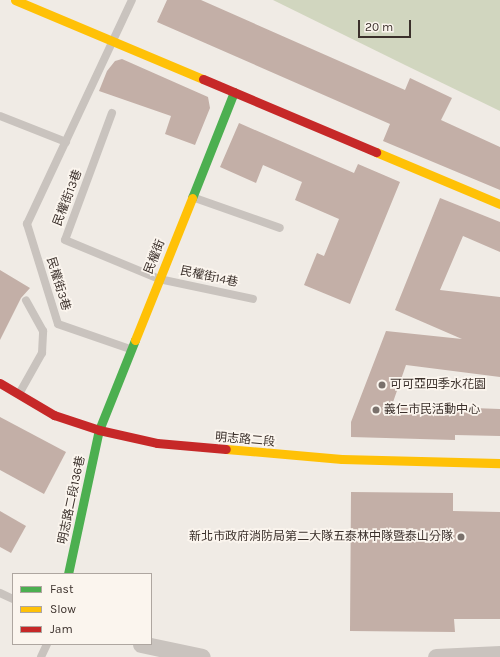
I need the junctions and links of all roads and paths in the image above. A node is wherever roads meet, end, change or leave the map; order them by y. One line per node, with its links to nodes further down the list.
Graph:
1 (15, 0): 3 (street)
2 (132, 0): 3 (lane)
3 (110, 40): 4 (street); 7 (lane)
4 (234, 92): 8 (street, 民權街); 9 (street)
5 (112, 113): 11 (lane, 民權街13巷)
6 (0, 116): 7 (lane)
7 (66, 142): 14 (lane, 民權街3巷)
8 (192, 197): 10 (lane); 11 (street, 民權街)
9 (500, 204)
10 (280, 228)
11 (159, 279): 12 (lane, 民權街14巷); 14 (street, 民權街)
12 (253, 299)
13 (26, 300): 16 (lane)
14 (131, 350): 17 (street, 民權街)
15 (0, 383): 16 (street, 明志路二段)
16 (19, 395): 17 (street, 明志路二段)
17 (100, 430): 18 (street, 明志路二段); 19 (street, 明志路二段136巷)
18 (500, 463)
19 (68, 573)
20 (0, 593): 21 (lane)
21 (12, 599)
22 (47, 645): 25 (lane)
23 (146, 645): 26 (street)
24 (500, 654): 27 (street)
25 (41, 657)
26 (202, 657)
27 (436, 657)

